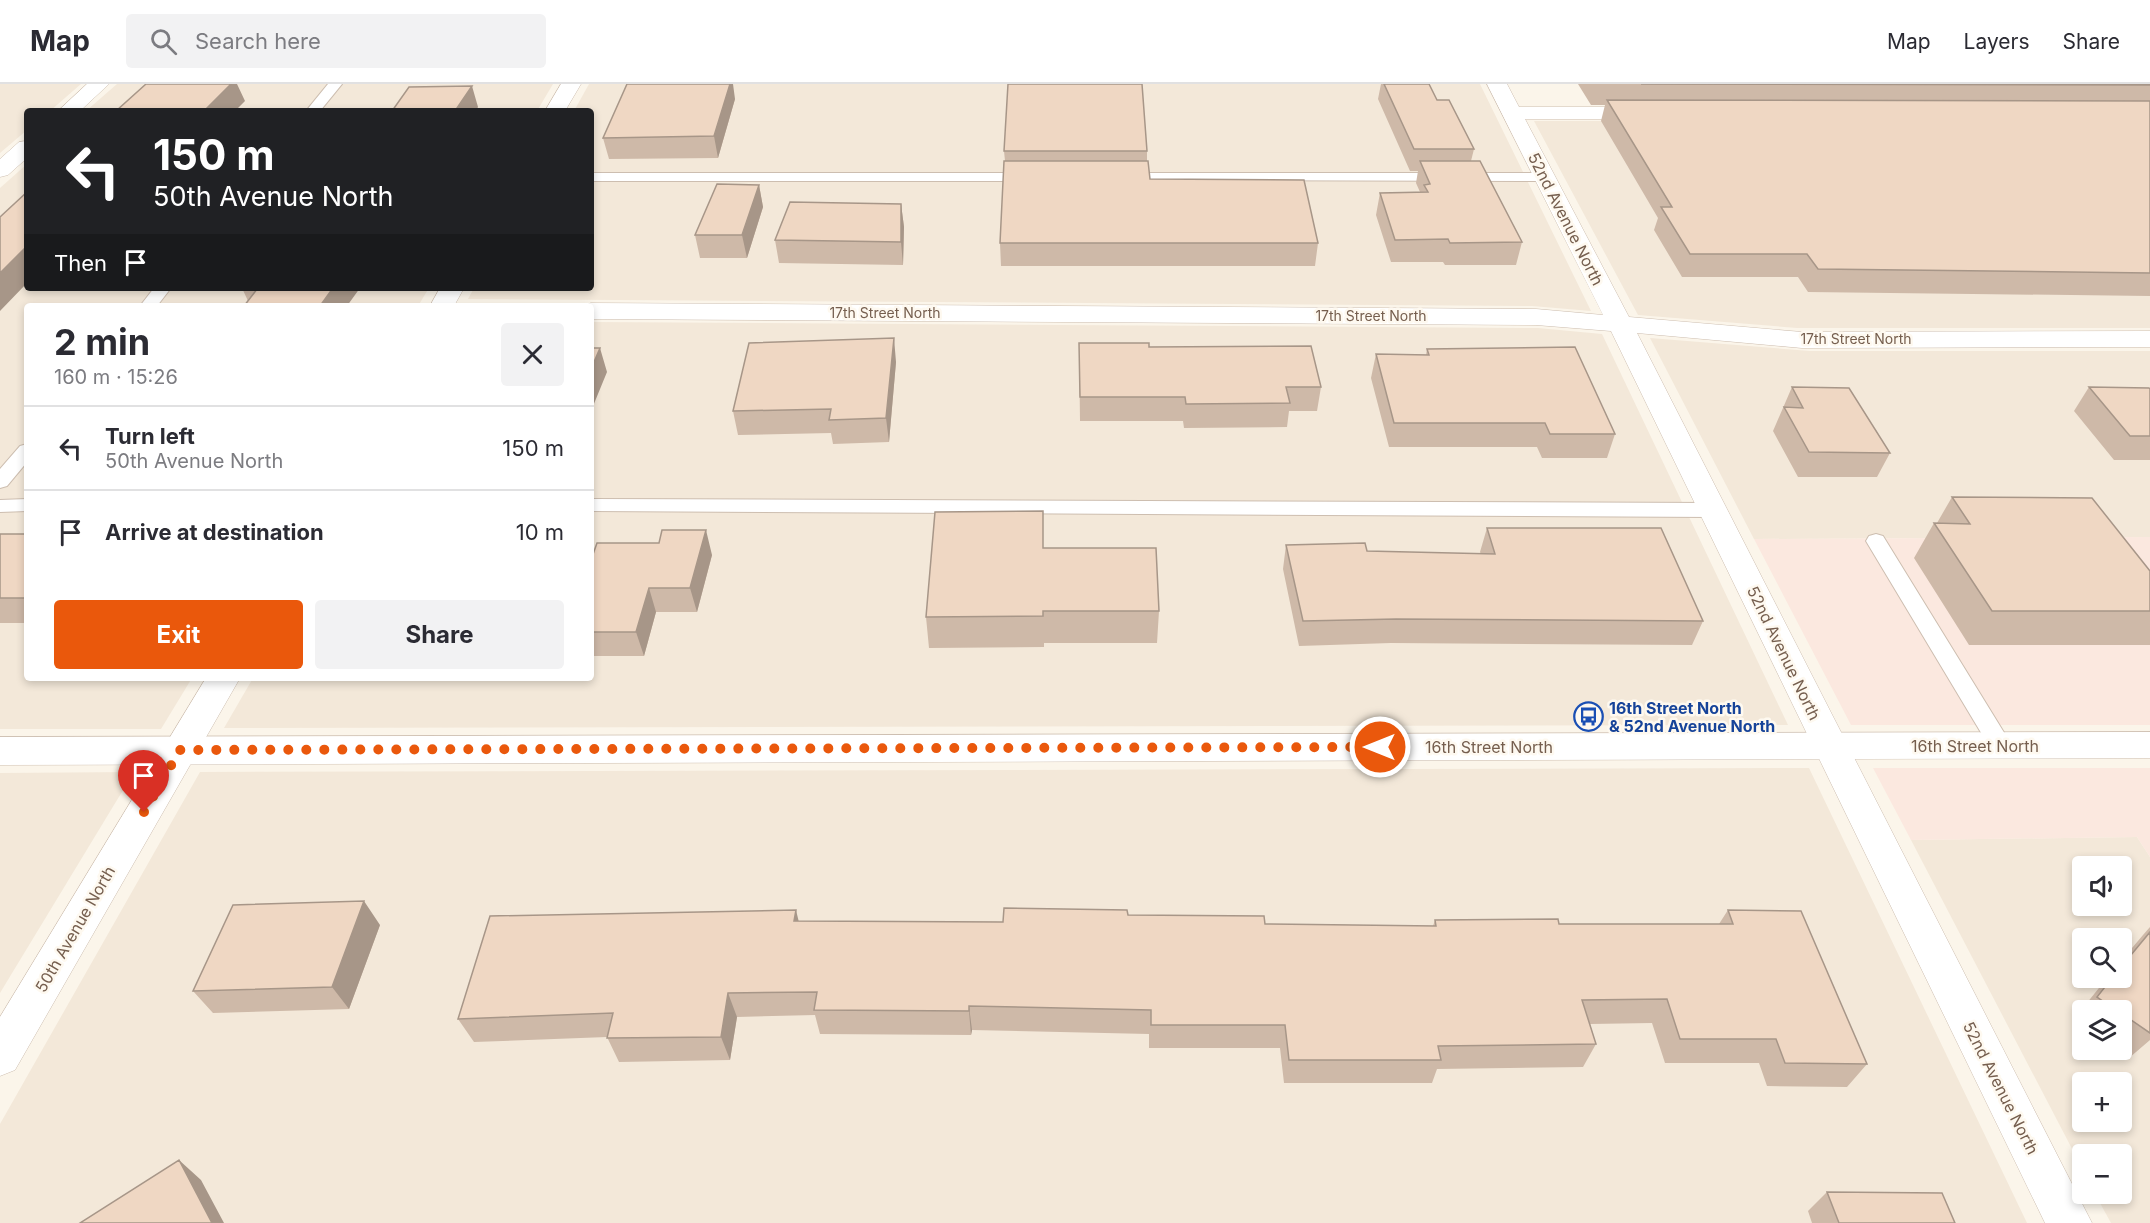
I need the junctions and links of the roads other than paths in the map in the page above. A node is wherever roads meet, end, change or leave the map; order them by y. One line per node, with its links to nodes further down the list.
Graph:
1 (99, 84): 5 (street)
2 (335, 84): 6 (lane)
3 (571, 84): 7 (street)
4 (1497, 84): 8 (street, 52nd Avenue North)
5 (71, 108)
6 (315, 108)
7 (557, 108)
8 (1512, 113): 9 (street); 15 (street, 52nd Avenue North)
9 (1665, 113)
10 (24, 150): 11 (street)
11 (0, 170)
12 (594, 177): 13 (lane)
13 (1044, 177)
14 (1104, 177): 15 (lane)
15 (1545, 177): 19 (street, 52nd Avenue North)
16 (160, 291): 17 (lane)
17 (150, 303)
18 (594, 311): 19 (street, 17th Street North)
19 (1620, 324): 20 (street, 17th Street North); 26 (street, 52nd Avenue North)
20 (2150, 339)
21 (24, 454): 22 (lane)
22 (0, 482)
23 (0, 506): 24 (lane)
24 (24, 506)
25 (594, 506): 26 (lane)
26 (1713, 510): 31 (street, 52nd Avenue North)
27 (1876, 541): 29 (lane)
28 (221, 681): 32 (street, 50th Avenue North)
29 (2000, 745): 30 (street, 16th Street North); 31 (street, 16th Street North)
30 (2150, 745)
31 (1830, 746): 32 (street, 16th Street North); 35 (street, 52nd Avenue North)
32 (180, 750): 33 (street, 16th Street North); 34 (street, 50th Avenue North)
33 (0, 751)
34 (0, 1056)
35 (2069, 1223)

